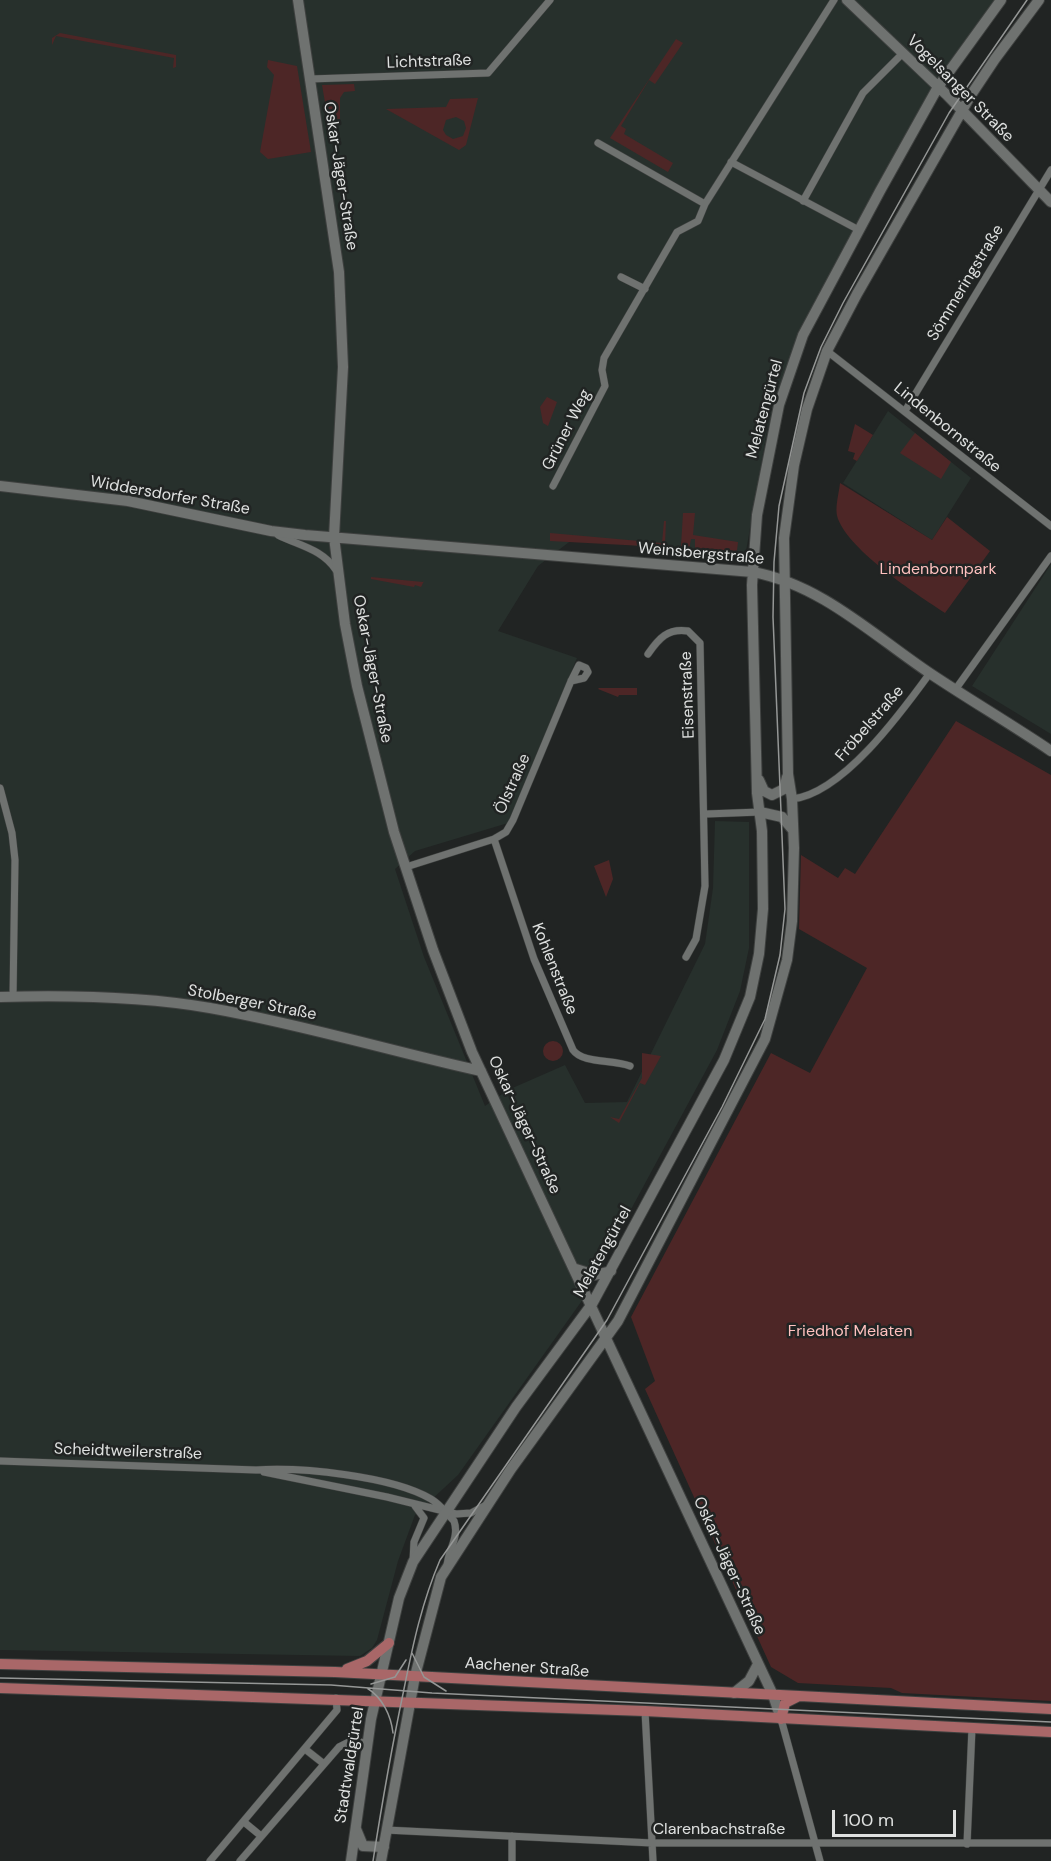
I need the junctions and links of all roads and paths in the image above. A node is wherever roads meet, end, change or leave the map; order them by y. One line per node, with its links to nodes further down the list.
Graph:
1 (298, 0): 8 (main road, Oskar-Jäger-Straße)
2 (550, 0): 8 (street, Lichtstraße)
3 (834, 0): 12 (street, Grüner Weg)
4 (847, 0): 7 (main road, Vogelsanger Straße)
5 (1001, 0): 9 (main road, Melatengürtel)
6 (1039, 0): 10 (main road)
7 (903, 52): 9 (main road, Vogelsanger Straße); 15 (street)
8 (310, 80): 27 (main road, Oskar-Jäger-Straße)
9 (938, 87): 10 (main road, Vogelsanger Straße); 18 (main road, Melatengürtel)
10 (962, 112): 14 (main road, Vogelsanger Straße); 21 (main road)
11 (598, 143): 17 (street)
12 (731, 162): 15 (street); 17 (street, Grüner Weg)
13 (1051, 170): 14 (street, Sömmeringstraße)
14 (1038, 189): 16 (main road, Vogelsanger Straße); 22 (street, Sömmeringstraße)
15 (802, 201): 18 (street)
16 (1051, 202)
17 (705, 204): 20 (street, Grüner Weg)
18 (859, 230): 29 (main road, Melatengürtel)
19 (621, 277): 20 (street)
20 (645, 289): 24 (street, Grüner Weg)
21 (827, 351): 22 (street, Lindenbornstraße); 31 (main road)
22 (906, 411): 25 (street, Lindenbornstraße)
23 (0, 486): 26 (main road, Widdersdorfer Straße)
24 (553, 486)
25 (1051, 526)
26 (271, 531): 27 (main road, Widdersdorfer Straße); 30 (street)
27 (334, 537): 29 (main road, Weinsbergstraße); 30 (main road, Oskar-Jäger-Straße)
28 (1051, 556): 35 (street)
29 (753, 572): 31 (main road, Weinsbergstraße); 37 (main road, Melatengürtel)
30 (339, 573): 45 (main road, Oskar-Jäger-Straße)
31 (783, 578): 33 (main road, Weinsbergstraße); 38 (main road)
32 (648, 654): 42 (street, Eisenstraße)
33 (930, 673): 35 (main road, Weinsbergstraße); 40 (street, Fröbelstraße)
34 (571, 681): 44 (street, Ölstraße)
35 (955, 690): 36 (main road, Weinsbergstraße)
36 (1051, 751)
37 (757, 774): 38 (main road); 41 (main road, Melatengürtel)
38 (788, 774): 40 (main road)
39 (0, 788): 48 (street)
40 (792, 799): 43 (main road)
41 (760, 812): 42 (street); 43 (main road); 52 (main road, Melatengürtel)
42 (706, 814): 46 (street, Eisenstraße)
43 (793, 830): 54 (main road)
44 (494, 839): 45 (street, Ölstraße); 49 (street, Kohlenstraße)
45 (406, 867): 50 (main road, Oskar-Jäger-Straße)
46 (686, 957)
47 (0, 997): 48 (main road, Stolberger Straße)
48 (13, 997): 50 (main road, Stolberger Straße)
49 (630, 1066)
50 (481, 1071): 51 (main road, Oskar-Jäger-Straße)
51 (576, 1269): 52 (main road); 53 (main road, Oskar-Jäger-Straße)
52 (611, 1271): 53 (main road, Melatengürtel)
53 (592, 1304): 54 (main road, Oskar-Jäger-Straße); 57 (main road, Melatengürtel)
54 (606, 1337): 59 (main road); 66 (main road, Oskar-Jäger-Straße)
55 (0, 1461): 56 (street, Scheidtweilerstraße)
56 (256, 1470): 58 (street, Scheidtweilerstraße); 60 (street, Scheidtweilerstraße)
57 (456, 1499): 58 (street, Scheidtweilerstraße); 61 (main road, Melatengürtel)
58 (435, 1501): 61 (street, Scheidtweilerstraße)
59 (488, 1503): 61 (street, Scheidtweilerstraße); 63 (main road)
60 (413, 1504): 61 (street, Scheidtweilerstraße); 62 (street)
61 (446, 1512): 62 (main road, Melatengürtel); 63 (street, Scheidtweilerstraße)
62 (413, 1562): 64 (main road, Melatengürtel)
63 (447, 1567): 69 (main road)
64 (389, 1643): 67 (main road); 68 (main road, Melatengürtel)
65 (0, 1664): 67 (main road, Aachener Straße)
66 (758, 1664): 71 (main road); 72 (main road, Oskar-Jäger-Straße)
67 (335, 1672): 68 (main road, Aachener Straße)
68 (382, 1674): 69 (main road, Aachener Straße); 75 (main road, Stadtwaldgürtel)
69 (415, 1676): 71 (main road, Aachener Straße); 76 (main road)
70 (0, 1688): 74 (main road)
71 (735, 1693): 72 (main road, Aachener Straße)
72 (773, 1695): 73 (main road, Aachener Straße); 79 (main road, Oskar-Jäger-Straße)
73 (798, 1696): 77 (main road, Aachener Straße); 79 (main road)
74 (336, 1698): 75 (main road); 83 (street)
75 (375, 1700): 76 (main road); 82 (main road, Stadtwaldgürtel)
76 (410, 1702): 78 (main road); 87 (main road)
77 (1051, 1709)
78 (645, 1711): 79 (main road); 90 (street)
79 (781, 1719): 80 (main road); 91 (street)
80 (972, 1728): 81 (main road); 93 (street)
81 (1051, 1732)
82 (367, 1743): 84 (street); 86 (main road, Stadtwaldgürtel)
83 (305, 1749): 84 (street); 85 (street)
84 (324, 1764): 88 (street)
85 (244, 1822): 88 (street); 95 (street)
86 (355, 1823): 94 (main road); 97 (main road, Stadtwaldgürtel)
87 (387, 1830): 89 (street, Clarenbachstraße); 94 (main road)
88 (261, 1836): 96 (street)
89 (512, 1836): 90 (street, Clarenbachstraße); 99 (street)
90 (652, 1843): 91 (street, Clarenbachstraße); 100 (street)
91 (816, 1843): 93 (street, Clarenbachstraße); 101 (street)
92 (1051, 1843): 93 (street, Clarenbachstraße)
93 (967, 1844)
94 (384, 1847): 98 (main road)
95 (210, 1861)
96 (240, 1861)
97 (351, 1861)
98 (381, 1861)
99 (512, 1861)
100 (653, 1861)
101 (820, 1861)

